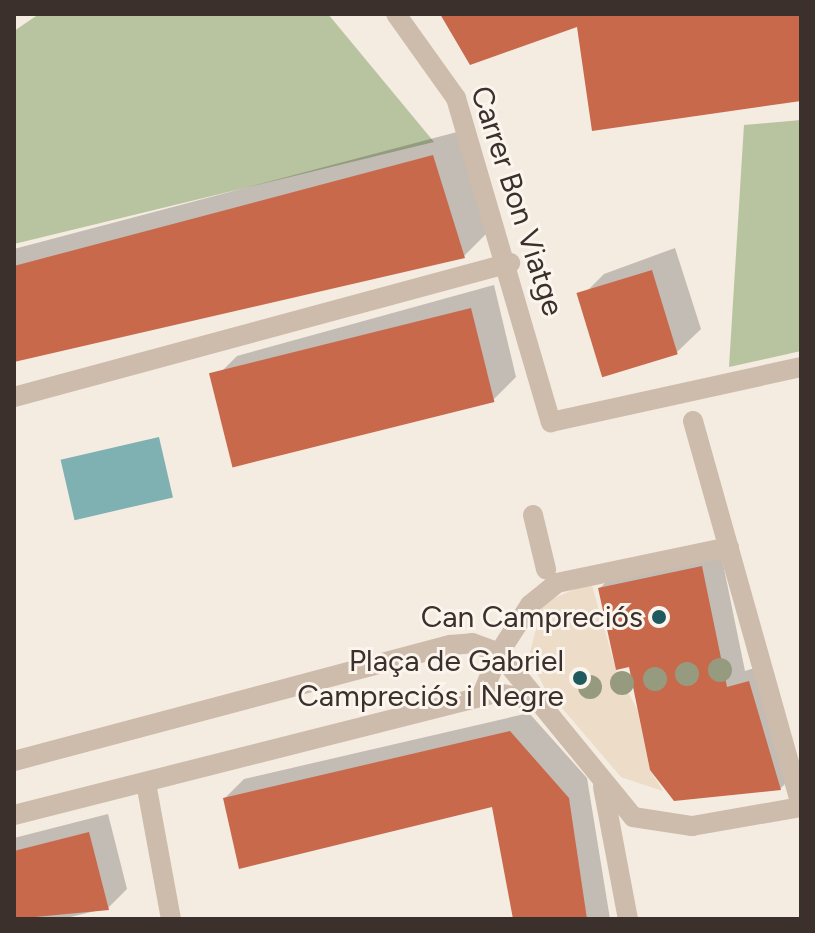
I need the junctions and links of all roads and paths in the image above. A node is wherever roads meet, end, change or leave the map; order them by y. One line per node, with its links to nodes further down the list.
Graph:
1 (396, 14): 2 (street, Carrer Bon Viatge)
2 (510, 263): 3 (street, Carrer Bon Viatge); 4 (street)
3 (801, 367)
4 (14, 397)
5 (693, 421): 7 (street)
6 (533, 515): 8 (street)
7 (729, 547): 9 (street); 15 (street)
8 (546, 569)
9 (499, 653): 10 (street); 11 (street); 12 (street)
10 (481, 697): 11 (street); 13 (street)
11 (532, 700): 14 (street)
12 (14, 761)
13 (146, 783): 16 (street); 17 (street)
14 (603, 787): 15 (street); 18 (street)
15 (801, 807)
16 (14, 815)
17 (171, 919)
18 (628, 919)

